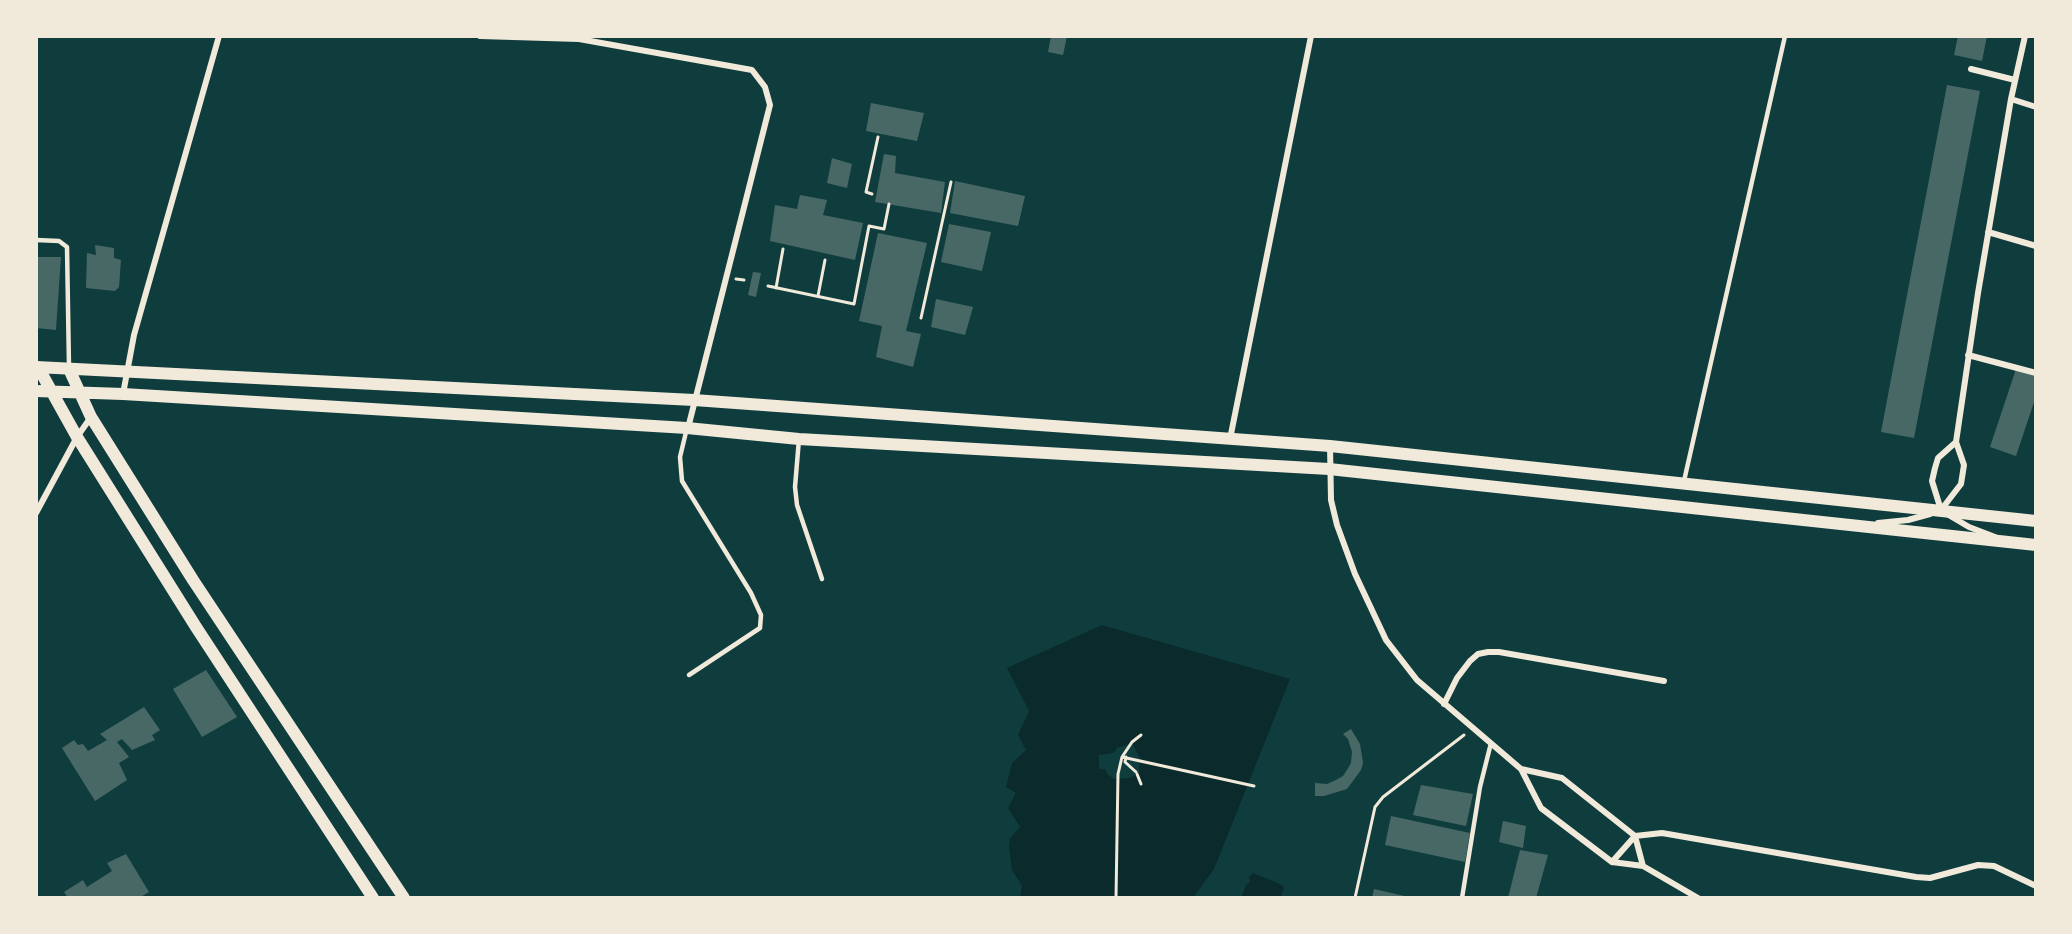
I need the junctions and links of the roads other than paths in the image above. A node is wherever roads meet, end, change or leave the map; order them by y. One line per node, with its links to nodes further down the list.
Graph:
1 (219, 36): 16 (street)
2 (480, 36): 22 (street)
3 (1311, 36): 27 (street)
4 (1785, 36): 31 (lane)
5 (2025, 36): 7 (street)
6 (1971, 69): 7 (street)
7 (2015, 80): 8 (street)
8 (2011, 99): 9 (street); 10 (street)
9 (2036, 106)
10 (1988, 232): 12 (street); 13 (street)
11 (36, 240): 15 (lane)
12 (2036, 246)
13 (1968, 356): 17 (street); 28 (street)
14 (37, 367): 15 (main road); 19 (main road)
15 (69, 369): 16 (main road); 20 (main road)
16 (126, 371): 21 (street); 22 (main road)
17 (2036, 373)
18 (36, 391): 19 (main road)
19 (50, 392): 20 (main road); 25 (main road)
20 (80, 393): 21 (main road); 23 (main road)
21 (123, 394): 24 (main road)
22 (694, 400): 24 (street); 27 (main road)
23 (91, 417): 25 (street); 39 (main road)
24 (687, 429): 26 (main road); 41 (lane)
25 (76, 437): 33 (street); 40 (main road)
26 (799, 439): 30 (main road); 38 (lane)
27 (1229, 439): 29 (main road)
28 (1956, 442): 32 (street); 32 (street)
29 (1330, 446): 30 (street); 31 (main road)
30 (1329, 469): 35 (main road); 43 (street)
31 (1683, 484): 32 (main road)
32 (1941, 510): 34 (main road); 35 (street); 36 (street)
33 (36, 513)
34 (2036, 521)
35 (1862, 525): 36 (main road)
36 (2010, 542): 37 (main road)
37 (2036, 545)
38 (822, 579)
39 (193, 580): 40 (main road); 51 (main road)
40 (175, 592): 50 (main road)
41 (689, 675)
42 (1664, 681): 43 (street)
43 (1444, 704): 44 (street)
44 (1491, 743): 45 (street); 52 (lane)
45 (1521, 769): 46 (street); 47 (street)
46 (1635, 836): 47 (street); 48 (street); 49 (street)
47 (1612, 862): 48 (street)
48 (1643, 866): 53 (street)
49 (2036, 886)
50 (373, 898)
51 (404, 898)
52 (1462, 898)
53 (1698, 898)

